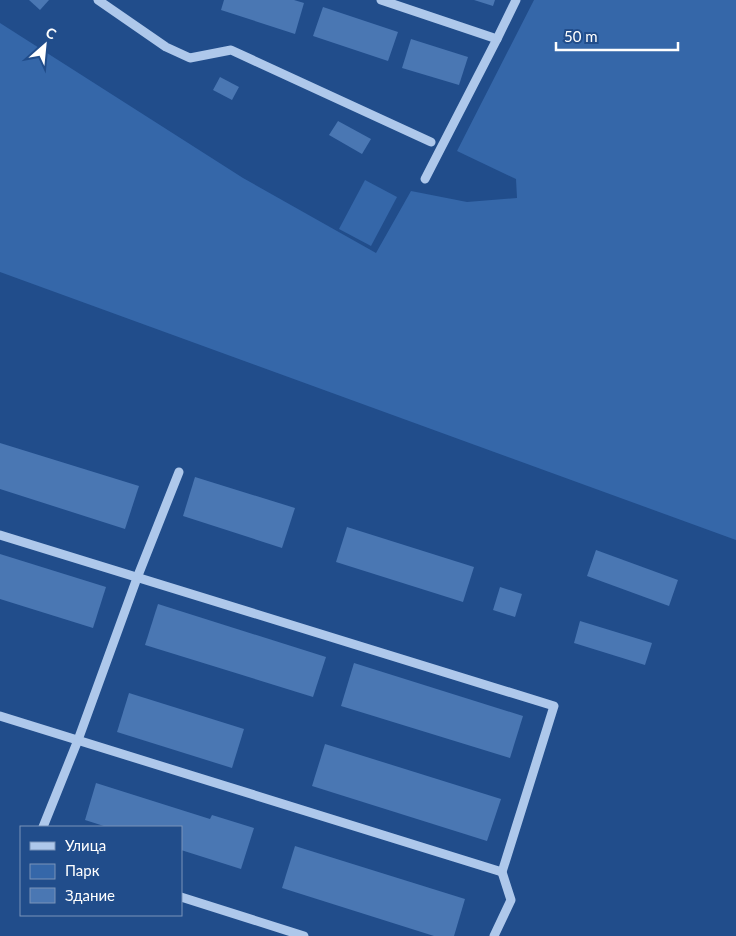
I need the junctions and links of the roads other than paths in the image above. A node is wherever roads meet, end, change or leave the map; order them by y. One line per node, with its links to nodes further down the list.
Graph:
1 (98, 0): 5 (street)
2 (381, 0): 4 (street)
3 (516, 0): 4 (street)
4 (493, 38): 6 (street)
5 (430, 142)
6 (426, 179)
7 (179, 472): 9 (street)
8 (0, 535): 9 (street)
9 (138, 578): 11 (street); 13 (street)
10 (0, 716): 11 (street)
11 (78, 740): 12 (street); 13 (street)
12 (43, 826)
13 (502, 872): 16 (street)
14 (182, 897): 15 (street)
15 (304, 936)
16 (494, 936)

